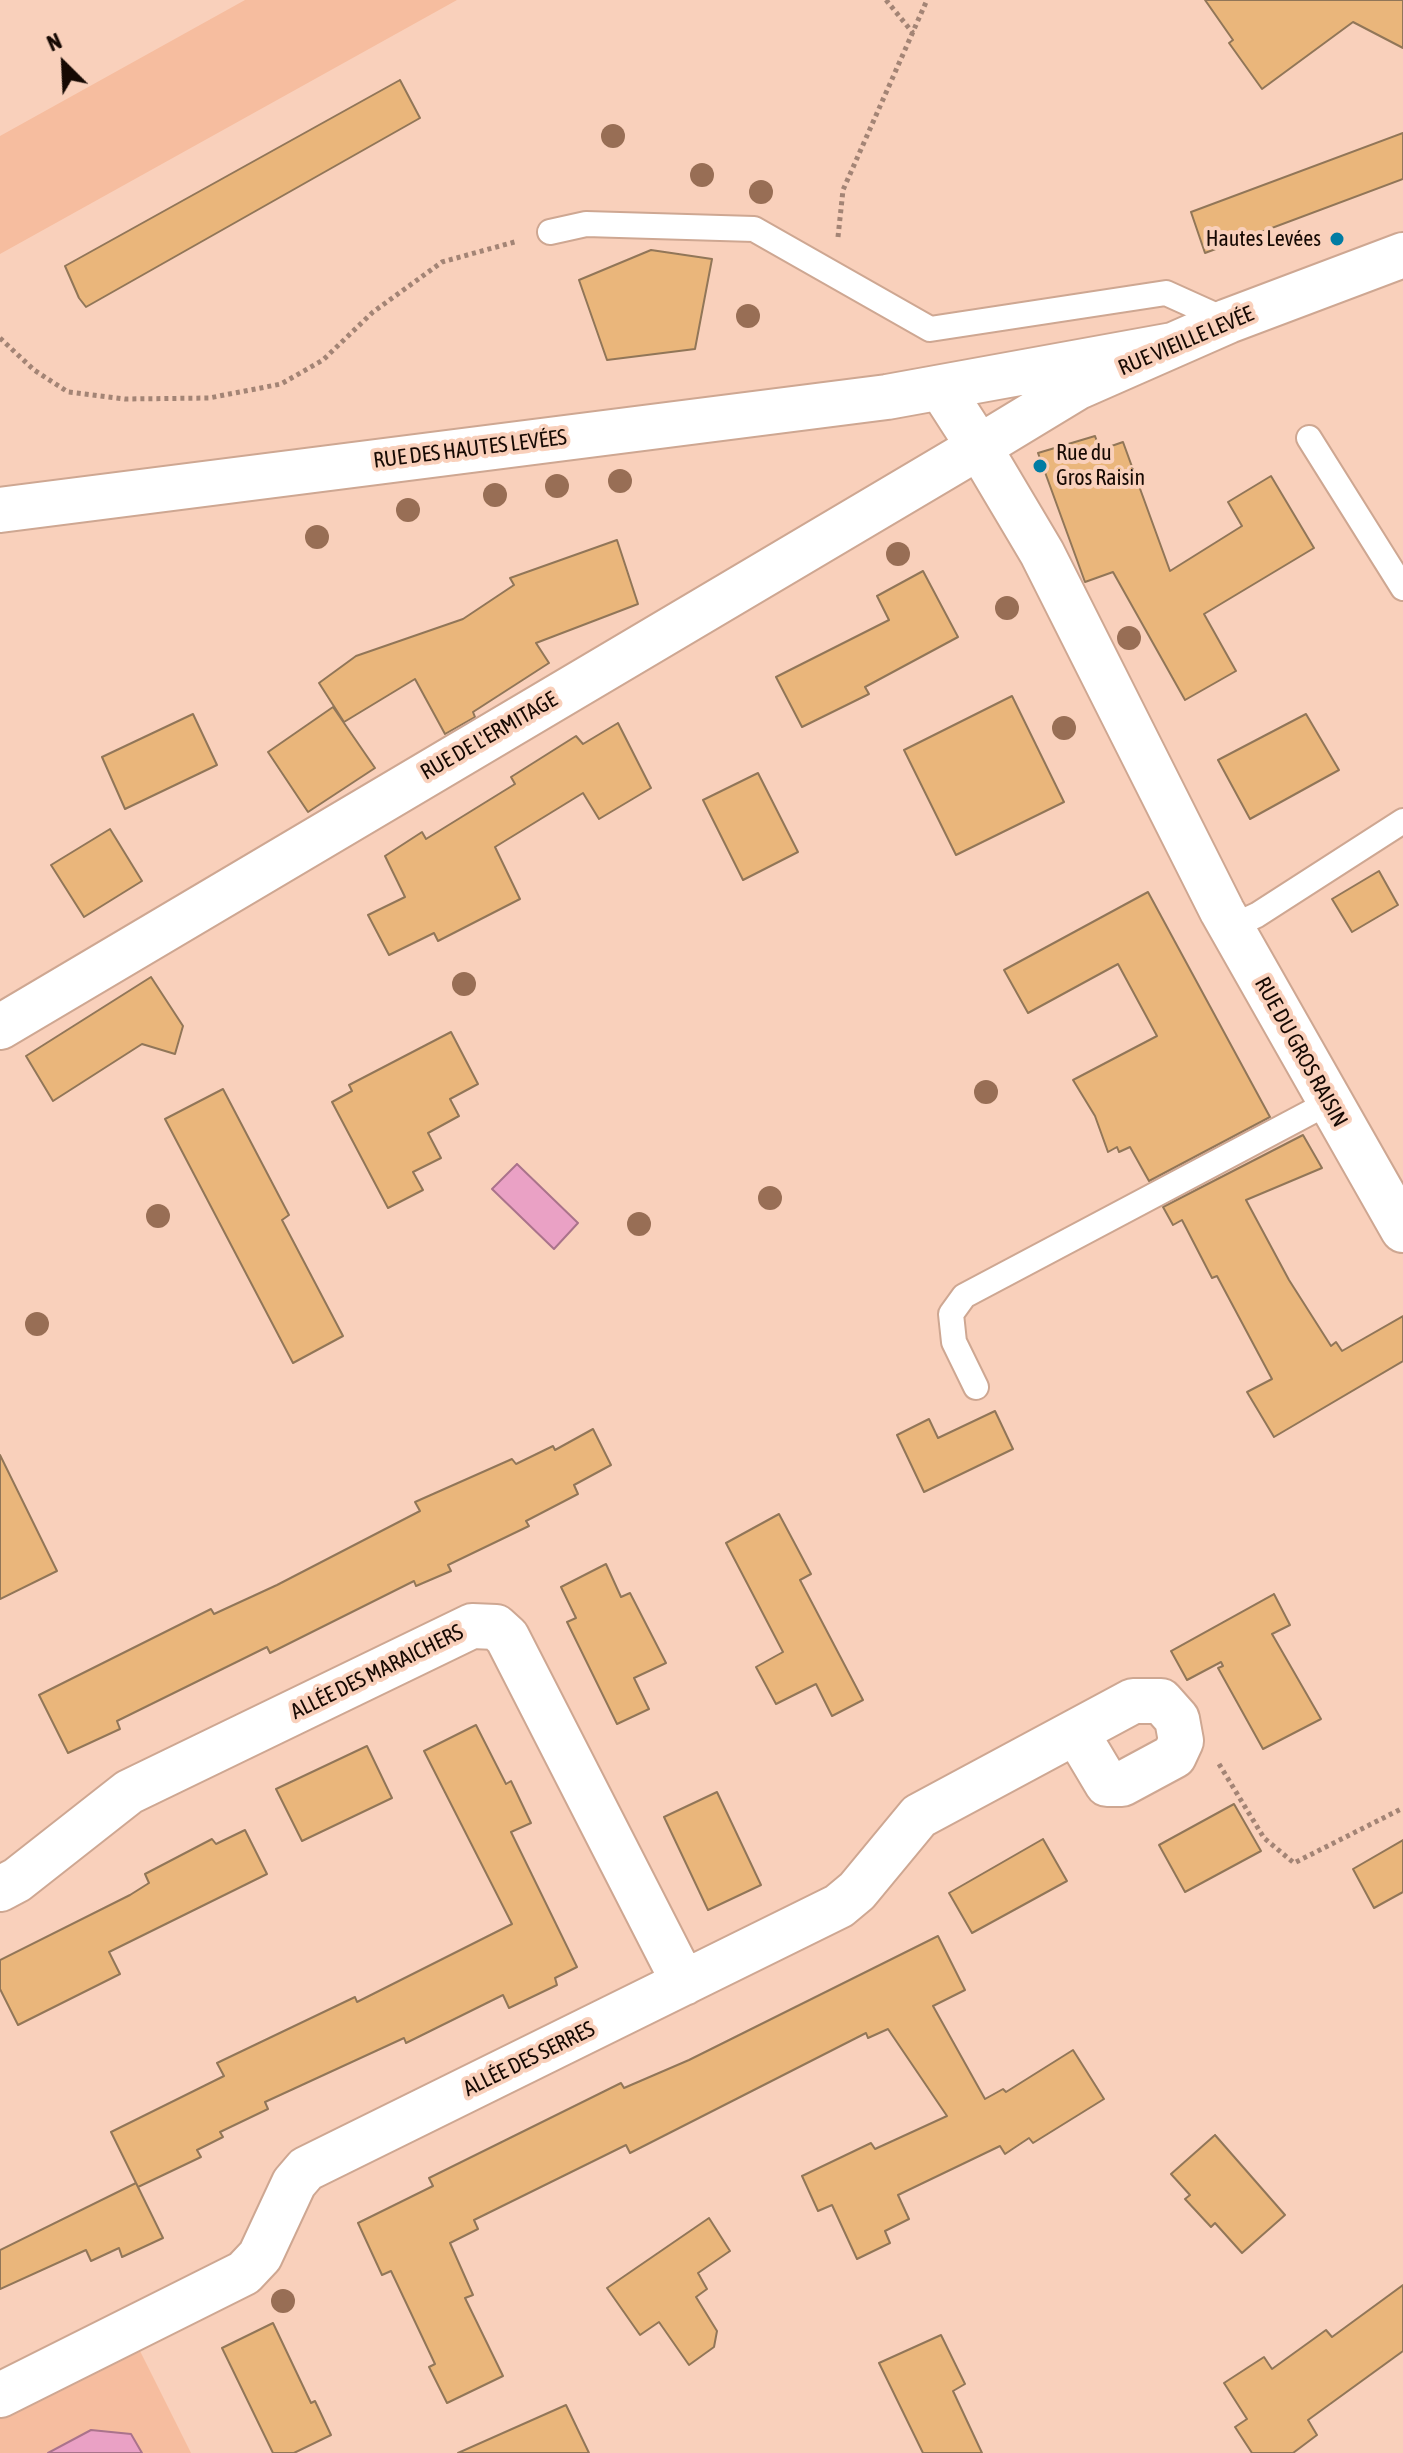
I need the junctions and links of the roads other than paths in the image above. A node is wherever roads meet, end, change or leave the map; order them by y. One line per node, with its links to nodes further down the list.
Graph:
1 (550, 232): 3 (lane)
2 (1403, 255): 3 (street, RUE VIEILLE LEVÉE)
3 (1228, 321): 4 (street, RUE VIEILLE LEVÉE)
4 (1173, 345): 5 (street, RUE DES HAUTES LEVÉES); 7 (street, RUE VIEILLE LEVÉE)
5 (941, 388): 7 (street); 8 (street, RUE DES HAUTES LEVÉES)
6 (1309, 438): 9 (lane)
7 (979, 447): 11 (street, RUE DU GROS RAISIN); 12 (street, RUE DE L'ERMITAGE)
8 (0, 510)
9 (1403, 588)
10 (1403, 821): 11 (lane)
11 (1231, 927): 13 (street, RUE DU GROS RAISIN)
12 (0, 1027)
13 (1328, 1103): 14 (street, RUE DU GROS RAISIN); 15 (lane)
14 (1403, 1230)
15 (976, 1387)
16 (1076, 1732): 16 (street, ALLÉE DES SERRES); 18 (street, ALLÉE DES SERRES)
17 (0, 1889): 18 (street, ALLÉE DES MARAICHERS)
18 (684, 1983): 19 (street, ALLÉE DES SERRES)
19 (0, 2395)

